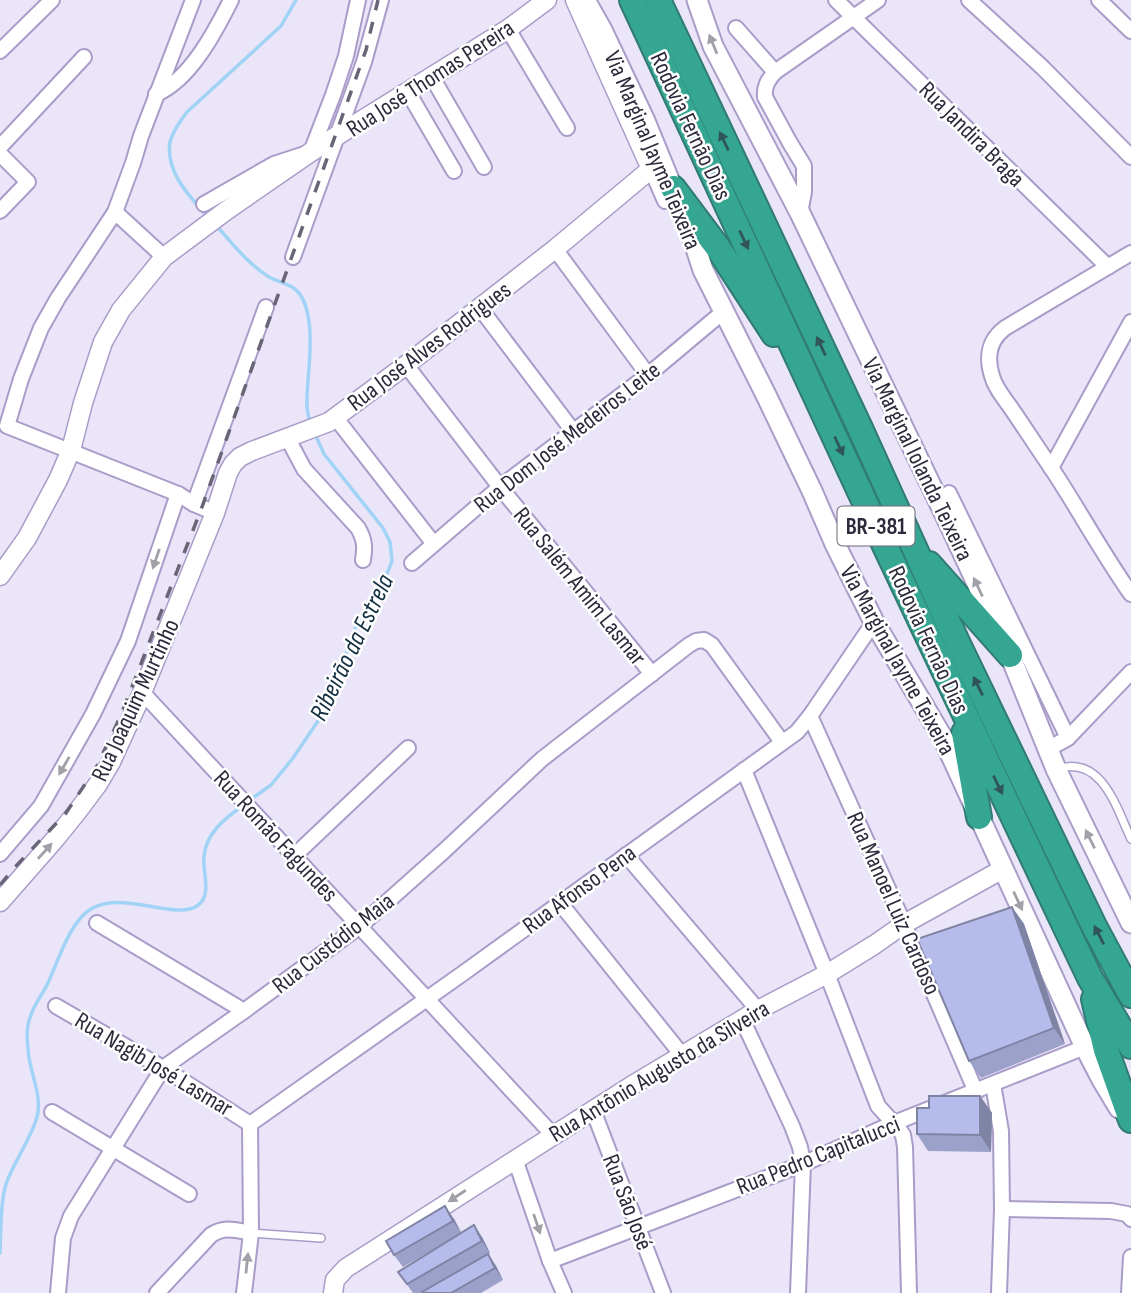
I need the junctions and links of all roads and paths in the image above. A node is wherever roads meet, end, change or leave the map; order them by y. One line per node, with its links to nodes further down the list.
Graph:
1 (52, 0): 20 (street)
2 (193, 0): 25 (street)
3 (231, 0): 25 (street)
4 (358, 0): 29 (street)
5 (381, 0): 27 (street)
6 (547, 0): 17 (street, Rua José Thomas Pereira)
7 (575, 0): 33 (street)
8 (585, 0): 35 (main road, Via Marginal Jayme Teixeira)
9 (632, 0): 51 (highway, Rodovia Fernão Dias / BR-381, one-way to 51)
10 (658, 0): 63 (highway, Rodovia Fernão Dias / BR-381, one-way to 10)
11 (697, 0): 39 (main road, Via Marginal Iolanda Teixeira, one-way to 11)
12 (836, 0): 16 (street, Rua Jandira Braga)
13 (878, 0): 16 (street)
14 (969, 0): 31 (street)
15 (1099, 0): 19 (street)
16 (854, 17): 22 (street); 44 (street, Rua Jandira Braga)
17 (508, 29): 23 (street, Rua José Thomas Pereira); 26 (street)
18 (736, 29): 22 (street)
19 (1131, 31)
20 (0, 51)
21 (84, 57): 28 (street)
22 (775, 72): 39 (street)
23 (432, 77): 24 (street, Rua José Thomas Pereira); 32 (street)
24 (408, 92): 27 (street, Rua José Thomas Pereira); 34 (street)
25 (156, 94): 38 (street)
26 (567, 128)
27 (337, 137): 29 (street, Rua José Thomas Pereira); 43 (street)
28 (0, 147)
29 (311, 152): 36 (street, Rua José Thomas Pereira); 42 (street, Rua José Thomas Pereira)
30 (0, 153): 37 (street)
31 (1131, 157)
32 (484, 167)
33 (651, 169): 35 (street); 40 (street, Rua José Alves Rodrigues)
34 (454, 171)
35 (669, 195): 47 (main road, Via Marginal Jayme Teixeira); 51 (highway)
36 (204, 204)
37 (0, 211)
38 (115, 212): 42 (street); 55 (street)
39 (800, 213): 69 (main road, Via Marginal Iolanda Teixeira, one-way to 39)
40 (555, 249): 46 (street, Rua José Alves Rodrigues); 50 (street)
41 (1131, 253): 44 (street)
42 (164, 257): 55 (street, Rua José Thomas Pereira)
43 (293, 257)
44 (1108, 267): 56 (street)
45 (266, 307): 60 (street)
46 (480, 308): 49 (street, Rua José Alves Rodrigues); 53 (street)
47 (723, 312): 50 (street, Rua Dom José Medeiros Leite); 68 (main road, Via Marginal Jayme Teixeira)
48 (1131, 322): 56 (street)
49 (406, 365): 52 (street, Rua José Alves Rodrigues); 57 (street, Rua Salém Amim Lasmar)
50 (648, 374): 53 (street, Rua Dom José Medeiros Leite)
51 (807, 376): 73 (highway, Rodovia Fernão Dias / BR-381, one-way to 73)
52 (332, 419): 54 (street, Rua José Alves Rodrigues); 62 (street)
53 (573, 431): 57 (street, Rua Dom José Medeiros Leite)
54 (294, 434): 61 (street, Rua José Alves Rodrigues); 64 (street)
55 (71, 450): 59 (street); 66 (street, Rua José Thomas Pereira)
56 (1051, 468): 67 (street)
57 (500, 487): 62 (street, Rua Dom José Medeiros Leite); 71 (street, Rua Salém Amim Lasmar)
58 (949, 493): 75 (street)
59 (178, 495): 60 (street); 83 (street, Rua Joaquim Murtinho, one-way to 83)
60 (194, 504): 61 (street)
61 (215, 513): 72 (street, Rua Joaquim Murtinho)
62 (434, 544): 65 (street, Rua Dom José Medeiros Leite)
63 (912, 545): 69 (highway); 95 (highway, Rodovia Fernão Dias / BR-381, one-way to 63)
64 (363, 560)
65 (412, 563)
66 (0, 576)
67 (1131, 592)
68 (874, 622): 74 (street, Rua Afonso Pena); 81 (main road, Via Marginal Jayme Teixeira)
69 (1010, 655): 78 (main road, Via Marginal Iolanda Teixeira)
70 (1131, 672): 75 (street)
71 (652, 674): 76 (street, Rua Custódio Maia); 92 (street, Rua Custódio Maia)
72 (142, 692): 85 (street, Rua Romão Fagundes); 87 (street, Rua Joaquim Murtinho, one-way to 72)
73 (958, 702): 81 (highway); 94 (highway, Rodovia Fernão Dias / BR-381, one-way to 94)
74 (810, 716): 76 (street, Rua Afonso Pena); 91 (street, Rua Manoel Luiz Cardoso)
75 (1068, 738): 78 (street)
76 (782, 743): 80 (street, Rua Afonso Pena)
77 (408, 748): 85 (street)
78 (1048, 749): 79 (main road, Via Marginal Iolanda Teixeira)
79 (1056, 769): 82 (lane); 90 (main road, Via Marginal Iolanda Teixeira, one-way to 79)
80 (744, 770): 84 (street, Rua Afonso Pena); 93 (street)
81 (979, 817): 86 (main road, Via Marginal Jayme Teixeira)
82 (1131, 839)
83 (1, 850)
84 (626, 855): 88 (street, Rua Afonso Pena); 99 (street)
85 (294, 856): 92 (street, Rua Romão Fagundes)
86 (1003, 869): 91 (street, Rua Antônio Augusto da Silveira); 101 (main road, Via Marginal Jayme Teixeira, one-way to 101)
87 (0, 902)
88 (560, 903): 96 (street, Rua Afonso Pena); 102 (street)
89 (97, 923): 98 (street)
90 (1131, 923)
91 (904, 925): 93 (street, Rua Antônio Augusto da Silveira); 105 (street, Rua Manoel Luiz Cardoso)
92 (360, 926): 96 (street, Rua Romão Fagundes); 98 (street, Rua Custódio Maia)
93 (828, 974): 99 (street, Rua Antônio Augusto da Silveira); 109 (street)
94 (1090, 978): 100 (highway, Rodovia Fernão Dias / BR-381); 108 (highway)
95 (1131, 995)
96 (427, 999): 110 (street, Rua Afonso Pena); 112 (street, Rua Romão Fagundes)
97 (57, 1006): 103 (street, Rua Nagib José Lasmar)
98 (244, 1011): 103 (street, Rua Custódio Maia)
99 (750, 1014): 102 (street, Rua Antônio Augusto da Silveira); 115 (street)
100 (1131, 1046)
101 (1085, 1047): 104 (street, Rua Pedro Capitalucci); 111 (main road, Via Marginal Jayme Teixeira)
102 (682, 1055): 106 (street, Rua Antônio Augusto da Silveira)
103 (163, 1068): 110 (street, Rua Nagib José Lasmar); 113 (street, Rua Custódio Maia)
104 (993, 1084): 105 (street, Rua Pedro Capitalucci); 117 (street)
105 (976, 1091): 109 (street, Rua Pedro Capitalucci)
106 (593, 1110): 112 (street, Rua Antônio Augusto da Silveira); 119 (street, Rua São José)
107 (52, 1112): 113 (street)
108 (1131, 1120)
109 (894, 1123): 115 (street, Rua Pedro Capitalucci); 131 (street)
110 (250, 1124): 120 (street)
111 (1131, 1127)
112 (553, 1135): 114 (street, Rua Antônio Augusto da Silveira)
113 (113, 1148): 116 (street); 124 (street, Rua Custódio Maia)
114 (515, 1159): 123 (street, one-way to 123); 127 (street, Rua Antônio Augusto da Silveira, one-way to 127)
115 (803, 1164): 119 (street, Rua Pedro Capitalucci); 130 (street)
116 (189, 1194)
117 (1002, 1209): 118 (street); 132 (street)
118 (1131, 1219)
119 (637, 1226): 123 (street, Rua Pedro Capitalucci); 129 (street, Rua São José)
120 (251, 1233): 121 (lane); 125 (street); 126 (street, one-way to 120)
121 (321, 1238)
122 (1131, 1257): 133 (street)
123 (550, 1261): 128 (street)
124 (58, 1293)
125 (157, 1293)
126 (244, 1293)
127 (333, 1293)
128 (564, 1293)
129 (663, 1293)
130 (799, 1293)
131 (909, 1293)
132 (999, 1293)
133 (1129, 1293)

